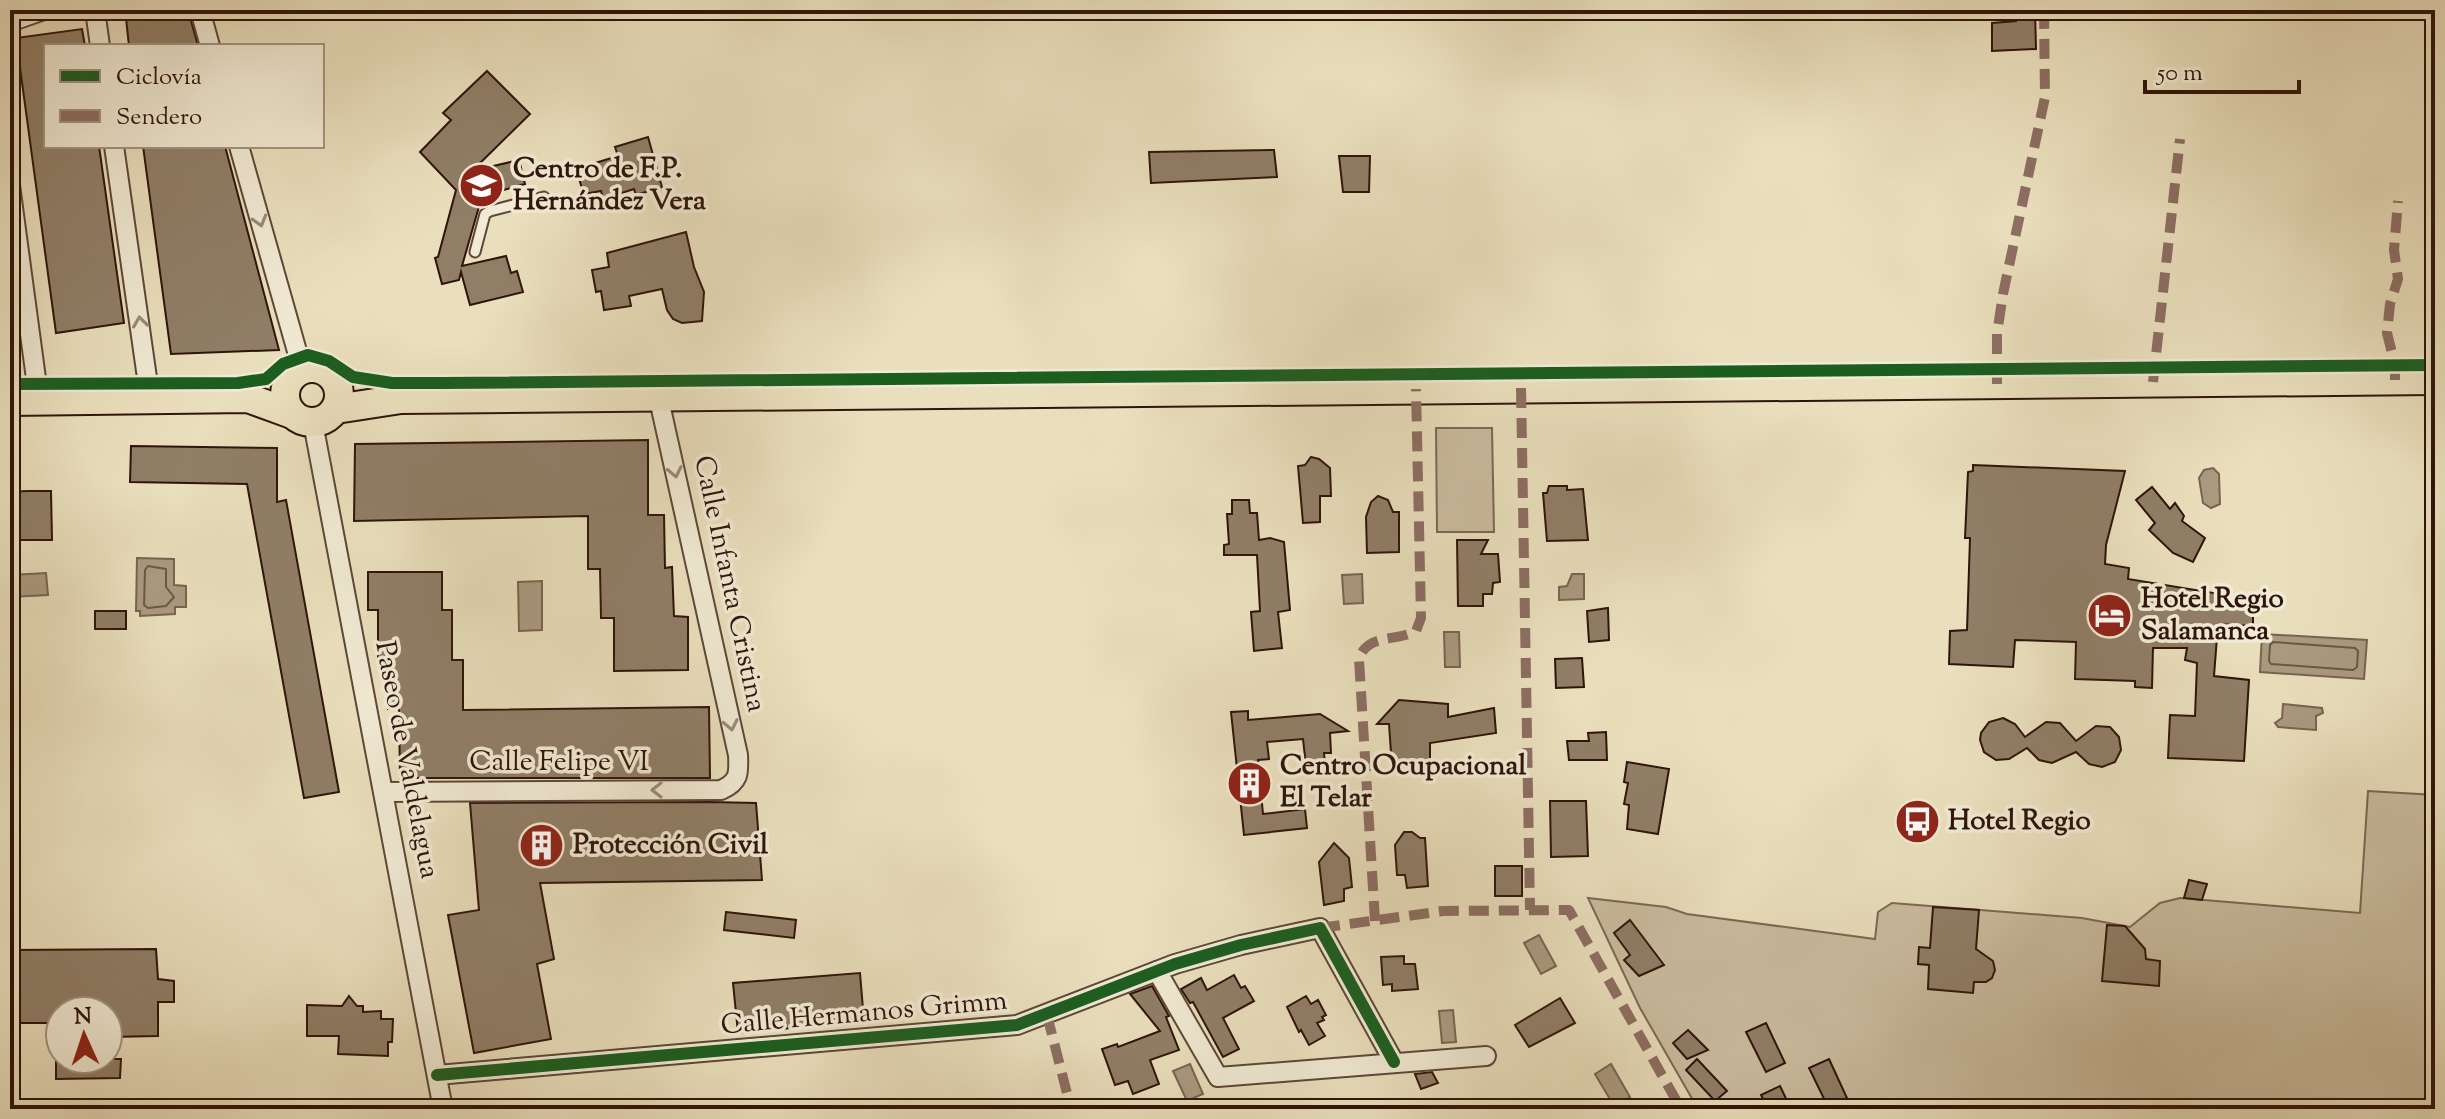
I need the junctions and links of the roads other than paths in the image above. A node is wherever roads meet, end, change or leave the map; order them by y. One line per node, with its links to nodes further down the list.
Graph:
1 (44, 10): 4 (street)
2 (95, 10): 5 (street)
3 (200, 10): 6 (street)
4 (10, 22)
5 (100, 44)
6 (209, 44)
7 (114, 148): 16 (street, one-way to 7)
8 (239, 148): 12 (street, one-way to 12)
9 (10, 185): 18 (street)
10 (544, 197): 11 (lane)
11 (475, 252)
12 (296, 375): 15 (highway); 19 (highway); 19 (highway)
13 (2435, 380): 14 (highway)
14 (658, 395): 19 (highway); 20 (street, Calle Infanta Cristina, one-way to 20)
15 (248, 398): 16 (highway); 19 (highway)
16 (150, 399): 18 (highway)
17 (10, 401): 18 (highway)
18 (39, 401)
19 (320, 408): 21 (street, Paseo de Valdelagua)
20 (734, 784): 21 (street, Calle Felipe VI, one-way to 21)
21 (384, 792): 25 (street, Paseo de Valdelagua)
22 (1157, 971): 24 (street); 24 (street, Calle Hermanos Grimm); 25 (street, Calle Hermanos Grimm)
23 (1486, 1056): 24 (street)
24 (1394, 1062)
25 (437, 1075): 26 (street, Paseo de Valdelagua)
26 (443, 1109)

